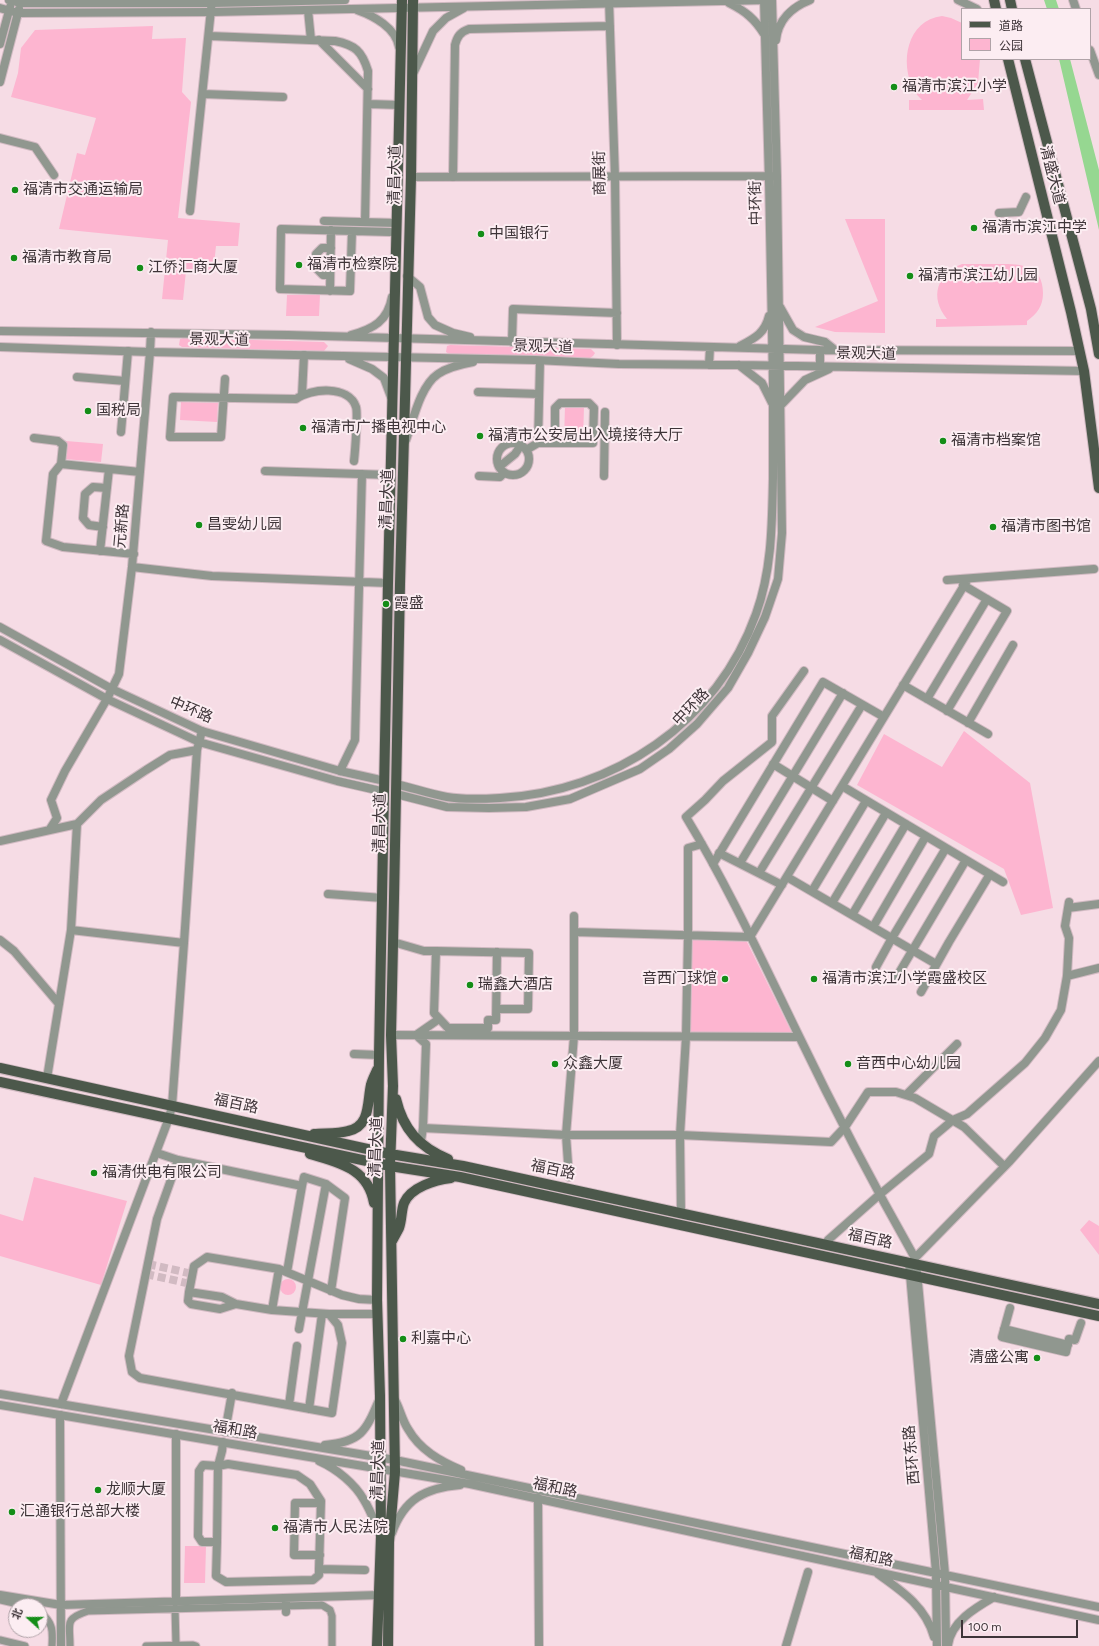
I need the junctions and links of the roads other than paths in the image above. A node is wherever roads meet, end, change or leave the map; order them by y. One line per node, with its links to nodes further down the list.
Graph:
1 (11, 0): 8 (street); 19 (street)
2 (345, 0): 9 (street)
3 (764, 0): 4 (street); 11 (street); 23 (street, 中环街)
4 (772, 0): 5 (street); 31 (street, 中环街)
5 (775, 0)
6 (810, 0): 31 (street)
7 (958, 0): 17 (street)
8 (21, 1): 9 (street); 21 (street)
9 (212, 1): 20 (street)
10 (609, 2): 11 (street); 14 (street); 22 (street, 商展街)
11 (726, 2): 23 (street)
12 (402, 4): 13 (street); 16 (street); 28 (main road, 清昌大道)
13 (413, 4): 14 (street); 33 (main road, 清昌大道)
14 (466, 7): 33 (street)
15 (0, 8): 19 (street)
16 (352, 8): 18 (street); 28 (street)
17 (975, 8)
18 (308, 10): 20 (street); 25 (street)
19 (9, 11): 21 (street); 26 (street)
20 (212, 12): 21 (street); 24 (street)
21 (18, 13): 34 (street)
22 (610, 26): 44 (street); 45 (street, 商展街)
23 (765, 35): 42 (street, 中环街)
24 (209, 36): 25 (street); 36 (street)
25 (315, 40): 35 (street); 35 (street)
26 (0, 44)
27 (1091, 53): 32 (street)
28 (401, 58): 39 (main road, 清昌大道)
29 (1008, 60): 77 (main road, 清盛大道)
30 (1025, 60): 79 (main road, 清盛大道)
31 (774, 63): 42 (street, 中环街)
32 (1099, 75)
33 (412, 77): 43 (main road, 清昌大道)
34 (0, 82)
35 (368, 89): 38 (street)
36 (203, 94): 37 (street); 47 (street)
37 (283, 97)
38 (368, 104): 39 (street); 50 (street)
39 (400, 105): 51 (main road, 清昌大道)
40 (0, 138): 41 (street)
41 (54, 175)
42 (773, 176): 45 (street); 60 (street, 中环街)
43 (411, 177): 44 (street); 58 (main road, 清昌大道)
44 (453, 177): 45 (street)
45 (615, 177): 61 (street, 商展街)
46 (1026, 198): 48 (street)
47 (190, 211)
48 (999, 213)
49 (324, 221): 50 (street)
50 (365, 222): 51 (street)
51 (397, 223): 57 (main road, 清昌大道)
52 (331, 230): 53 (street); 55 (street); 59 (street)
53 (352, 231): 54 (street); 59 (street)
54 (390, 232)
55 (330, 248): 56 (street); 56 (street)
56 (330, 275): 59 (street)
57 (396, 276): 64 (street); 65 (main road, 清昌大道)
58 (407, 276): 66 (main road, 清昌大道); 67 (street)
59 (330, 290)
60 (775, 305): 72 (street); 73 (street, 中环街); 75 (street)
61 (617, 313): 68 (street); 69 (street, 商展街)
62 (0, 331): 63 (street, 景观大道)
63 (151, 332): 64 (street, 景观大道); 78 (street, 元新路)
64 (343, 337): 65 (street, 景观大道)
65 (395, 338): 66 (street, 景观大道); 82 (main road, 清昌大道)
66 (406, 339): 67 (street, 景观大道); 83 (main road, 清昌大道)
67 (486, 341): 68 (street, 景观大道)
68 (512, 342): 69 (street, 景观大道)
69 (617, 345): 71 (street, 景观大道)
70 (0, 347): 76 (street, 景观大道)
71 (710, 347): 72 (street, 景观大道); 86 (street)
72 (739, 347): 73 (street, 景观大道)
73 (776, 348): 74 (street, 景观大道); 88 (street, 中环街)
74 (820, 350): 75 (street, 景观大道); 89 (street)
75 (835, 350): 77 (street, 景观大道)
76 (128, 351): 78 (street, 景观大道); 94 (street)
77 (1080, 351): 91 (main road, 清盛大道)
78 (150, 352): 80 (street, 景观大道); 115 (street, 元新路)
79 (1099, 354)
80 (304, 355): 81 (street, 景观大道); 97 (street)
81 (342, 356): 82 (street, 景观大道); 101 (street)
82 (394, 358): 83 (street, 景观大道); 101 (main road, 清昌大道)
83 (405, 358): 84 (street, 景观大道); 109 (main road, 清昌大道)
84 (486, 359): 85 (street, 景观大道); 109 (street)
85 (540, 361): 86 (street, 景观大道); 96 (street)
86 (710, 365): 87 (street, 景观大道)
87 (739, 365): 88 (street, 景观大道); 99 (street)
88 (776, 366): 89 (street, 景观大道); 99 (street, 中环街)
89 (820, 367): 90 (street, 景观大道)
90 (834, 367): 91 (street, 景观大道); 99 (street)
91 (1084, 371): 121 (main road, 清盛大道)
92 (77, 377): 94 (street)
93 (225, 379): 98 (street)
94 (125, 381): 102 (street)
95 (478, 392): 96 (street)
96 (539, 394): 104 (street)
97 (302, 395): 98 (street); 110 (street)
98 (223, 398): 98 (street)
99 (777, 405): 154 (street, 中环路)
100 (605, 412): 107 (street)
101 (393, 417): 117 (main road, 清昌大道)
102 (121, 432)
103 (34, 438): 111 (street)
104 (538, 443): 105 (street); 108 (street)
105 (555, 443): 106 (street); 106 (street)
106 (594, 443): 107 (street)
107 (605, 444): 119 (street)
108 (523, 448): 113 (street); 113 (street); 113 (street)
109 (403, 449): 154 (main road, 清昌大道)
110 (354, 461)
111 (61, 464): 112 (street); 123 (street)
112 (109, 469): 115 (street); 120 (street)
113 (501, 470): 118 (street)
114 (265, 471): 116 (street)
115 (140, 472): 124 (street, 元新路)
116 (362, 474): 117 (street); 128 (street)
117 (391, 475): 130 (main road, 清昌大道)
118 (479, 476)
119 (604, 476)
120 (107, 488): 122 (street); 122 (street)
121 (1099, 488)
122 (103, 527): 123 (street)
123 (100, 551): 124 (street)
124 (134, 554): 125 (street, 元新路)
125 (132, 566): 128 (street); 137 (street, 元新路)
126 (1094, 569): 129 (street)
127 (947, 580): 129 (street)
128 (360, 582): 130 (street); 149 (street)
129 (966, 582): 131 (street); 136 (street)
130 (388, 583): 151 (main road, 清昌大道)
131 (987, 599): 140 (street); 142 (street)
132 (0, 627): 137 (street, 中环路)
133 (0, 640): 139 (street, 中环路)
134 (1013, 646): 144 (street)
135 (804, 671): 164 (street)
136 (903, 685): 140 (street); 143 (street)
137 (112, 689): 139 (street, 元新路); 145 (street, 中环路)
138 (842, 693): 141 (street); 148 (street); 150 (street)
139 (107, 699): 147 (street, 中环路); 161 (street, 元新路)
140 (927, 699): 142 (street)
141 (862, 705): 143 (street); 153 (street)
142 (947, 711): 144 (street)
143 (884, 717): 152 (street)
144 (968, 723): 146 (street)
145 (202, 731): 147 (street); 149 (street, 中环路)
146 (988, 734)
147 (198, 746): 155 (street, 中环路); 159 (street); 190 (street)
148 (773, 764): 150 (street); 166 (street)
149 (340, 772): 151 (street, 中环路)
150 (792, 776): 153 (street); 168 (street)
151 (385, 781): 155 (main road, 清昌大道)
152 (842, 786): 156 (street); 157 (street)
153 (811, 788): 156 (street); 170 (street)
154 (396, 789): 189 (main road, 清昌大道)
155 (385, 792): 177 (main road, 清昌大道)
156 (833, 801): 172 (street)
157 (866, 801): 158 (street); 175 (street)
158 (886, 813): 160 (street); 178 (street)
159 (77, 824): 161 (street); 183 (street)
160 (906, 824): 162 (street); 180 (street)
161 (50, 829): 163 (street)
162 (926, 836): 165 (street); 182 (street)
163 (0, 841)
164 (702, 844): 169 (street); 185 (street)
165 (946, 848): 167 (street); 187 (street)
166 (719, 853): 168 (street); 169 (street)
167 (966, 860): 171 (street); 191 (street)
168 (740, 863): 170 (street)
169 (712, 864): 186 (street)
170 (759, 873): 174 (street)
171 (990, 874): 173 (street); 194 (street)
172 (787, 877): 174 (street); 175 (street)
173 (1003, 882)
174 (782, 885): 186 (street)
175 (812, 891): 178 (street)
176 (328, 894): 177 (street)
177 (383, 898): 210 (main road, 清昌大道)
178 (832, 903): 180 (street)
179 (1099, 904): 197 (street)
180 (852, 915): 182 (street)
181 (574, 916): 184 (street)
182 (873, 927): 187 (street)
183 (71, 930): 190 (street); 200 (street)
184 (574, 932): 185 (street); 205 (street)
185 (688, 935): 186 (street); 206 (street)
186 (750, 937): 207 (street)
187 (892, 938): 191 (street); 195 (street)
188 (0, 940): 200 (street)
189 (393, 942): 192 (street); 203 (main road, 清昌大道)
190 (184, 943): 217 (street)
191 (913, 950): 194 (street); 198 (street)
192 (436, 951): 193 (street); 202 (street)
193 (497, 952): 201 (street); 201 (street)
194 (936, 964): 199 (street)
195 (876, 967)
196 (1099, 968): 197 (street)
197 (1067, 976): 219 (street)
198 (896, 978)
199 (921, 992)
200 (59, 1004): 213 (street)
201 (497, 1009): 202 (street)
202 (439, 1018): 204 (street)
203 (391, 1035): 204 (street); 215 (main road, 清昌大道)
204 (416, 1035): 205 (street); 221 (street)
205 (574, 1036): 206 (street); 223 (street)
206 (686, 1037): 207 (street); 224 (street)
207 (799, 1037): 220 (street)
208 (957, 1044): 216 (street)
209 (354, 1054): 210 (street)
210 (379, 1060): 222 (main road); 227 (main road, 清昌大道)
211 (1099, 1061): 234 (street)
212 (0, 1068): 213 (main road, 福百路)
213 (47, 1078): 217 (main road, 福百路)
214 (0, 1082): 218 (main road, 福百路)
215 (393, 1086): 225 (main road); 229 (main road, 清昌大道)
216 (906, 1095): 219 (street); 220 (street)
217 (172, 1106): 218 (street); 222 (main road, 福百路)
218 (169, 1118): 226 (main road, 福百路); 228 (street)
219 (953, 1120): 234 (street); 239 (street)
220 (845, 1127): 224 (street); 239 (street)
221 (423, 1128): 223 (street); 225 (street)
222 (304, 1135): 227 (main road, 福百路)
223 (566, 1135): 224 (street); 236 (street)
224 (680, 1135): 240 (street)
225 (419, 1142): 233 (main road)
226 (297, 1145): 231 (main road, 福百路); 241 (main road)
227 (378, 1151): 229 (main road, 福百路); 231 (main road, 清昌大道)
228 (156, 1153): 230 (street); 266 (street)
229 (390, 1154): 232 (main road, 清昌大道); 233 (main road, 福百路)
230 (178, 1160): 238 (street); 262 (street)
231 (378, 1163): 232 (main road, 福百路); 241 (main road, 清昌大道)
232 (390, 1166): 235 (main road, 福百路); 243 (main road, 清昌大道)
233 (463, 1166): 240 (main road, 福百路)
234 (1004, 1166): 244 (street)
235 (460, 1177): 243 (main road); 246 (main road, 福百路)
236 (569, 1177)
237 (326, 1184): 238 (street); 247 (street); 248 (street)
238 (302, 1186): 245 (street)
239 (879, 1195): 242 (street); 244 (street)
240 (681, 1213): 244 (main road, 福百路)
241 (377, 1219): 250 (main road, 清昌大道)
242 (828, 1240)
243 (391, 1243): 265 (main road, 清昌大道)
244 (914, 1262): 246 (street, 西环东路); 252 (main road, 福百路)
245 (283, 1271): 247 (street); 249 (street); 254 (street)
246 (914, 1276): 258 (main road, 福百路); 292 (street, 西环东路); 293 (street, 西环东路)
247 (307, 1281): 248 (street); 255 (street)
248 (331, 1291): 250 (street)
249 (189, 1292): 251 (street); 251 (street)
250 (377, 1300): 257 (main road, 清昌大道)
251 (236, 1304): 254 (street)
252 (1099, 1304)
253 (1010, 1308): 259 (street)
254 (272, 1310): 255 (street)
255 (301, 1313): 256 (street); 260 (street)
256 (325, 1314): 257 (street); 269 (street); 269 (street)
257 (377, 1314): 264 (main road, 清昌大道)
258 (1099, 1316)
259 (1081, 1323)
260 (299, 1329)
261 (298, 1346): 268 (street)
262 (232, 1393): 268 (street); 271 (street)
263 (0, 1394): 266 (street, 福和路)
264 (380, 1396): 274 (street); 276 (main road, 清昌大道)
265 (393, 1397): 277 (main road, 清昌大道); 281 (street)
266 (61, 1404): 271 (street, 福和路)
267 (0, 1405): 270 (street, 福和路)
268 (289, 1405): 269 (street)
269 (309, 1409)
270 (60, 1415): 272 (street, 福和路); 301 (street)
271 (225, 1432): 273 (street); 274 (street, 福和路)
272 (176, 1434): 273 (street, 福和路); 299 (street)
273 (222, 1442): 275 (street, 福和路); 278 (street)
274 (314, 1446): 276 (street, 福和路)
275 (312, 1457): 279 (street, 福和路); 285 (street)
276 (381, 1458): 277 (street, 福和路); 279 (main road, 清昌大道)
277 (395, 1460): 280 (main road, 清昌大道); 281 (street, 福和路)
278 (218, 1466): 284 (street); 286 (street); 286 (street)
279 (380, 1469): 280 (street, 福和路); 285 (main road, 清昌大道)
280 (395, 1472): 282 (street, 福和路); 285 (main road, 清昌大道)
281 (476, 1477): 292 (street, 福和路)
282 (470, 1484): 283 (street, 福和路); 285 (street)
283 (538, 1498): 291 (street, 福和路); 316 (street)
284 (321, 1503): 287 (street); 287 (street)
285 (385, 1539): 297 (main road, 清昌大道); 315 (main road, 清昌大道)
286 (216, 1542): 288 (street)
287 (320, 1555): 288 (street)
288 (319, 1569): 289 (street)
289 (365, 1570)
290 (808, 1572): 317 (street)
291 (876, 1572): 294 (street, 福和路); 318 (street)
292 (936, 1572): 293 (street, 福和路); 294 (street, 西环东路)
293 (945, 1574): 295 (street, 西环东路); 302 (street, 福和路)
294 (936, 1584): 295 (street, 福和路); 318 (street, 西环东路)
295 (946, 1586): 298 (street, 福和路); 319 (street, 西环东路)
296 (0, 1595): 301 (street)
297 (379, 1595): 300 (street); 314 (main road, 清昌大道)
298 (994, 1598): 304 (street, 福和路); 319 (street)
299 (176, 1605): 300 (street); 301 (street); 306 (street); 310 (street)
300 (286, 1605): 313 (street)
301 (61, 1606): 309 (street)
302 (1099, 1607)
303 (48, 1620): 308 (street)
304 (1099, 1620)
305 (0, 1640): 307 (street)
306 (176, 1645): 311 (street); 312 (street)
307 (25, 1646)
308 (52, 1646)
309 (61, 1646)
310 (70, 1646)
311 (146, 1646)
312 (196, 1646)
313 (332, 1646)
314 (377, 1646)
315 (388, 1646)
316 (538, 1646)
317 (786, 1646)
318 (937, 1646)
319 (947, 1646)

